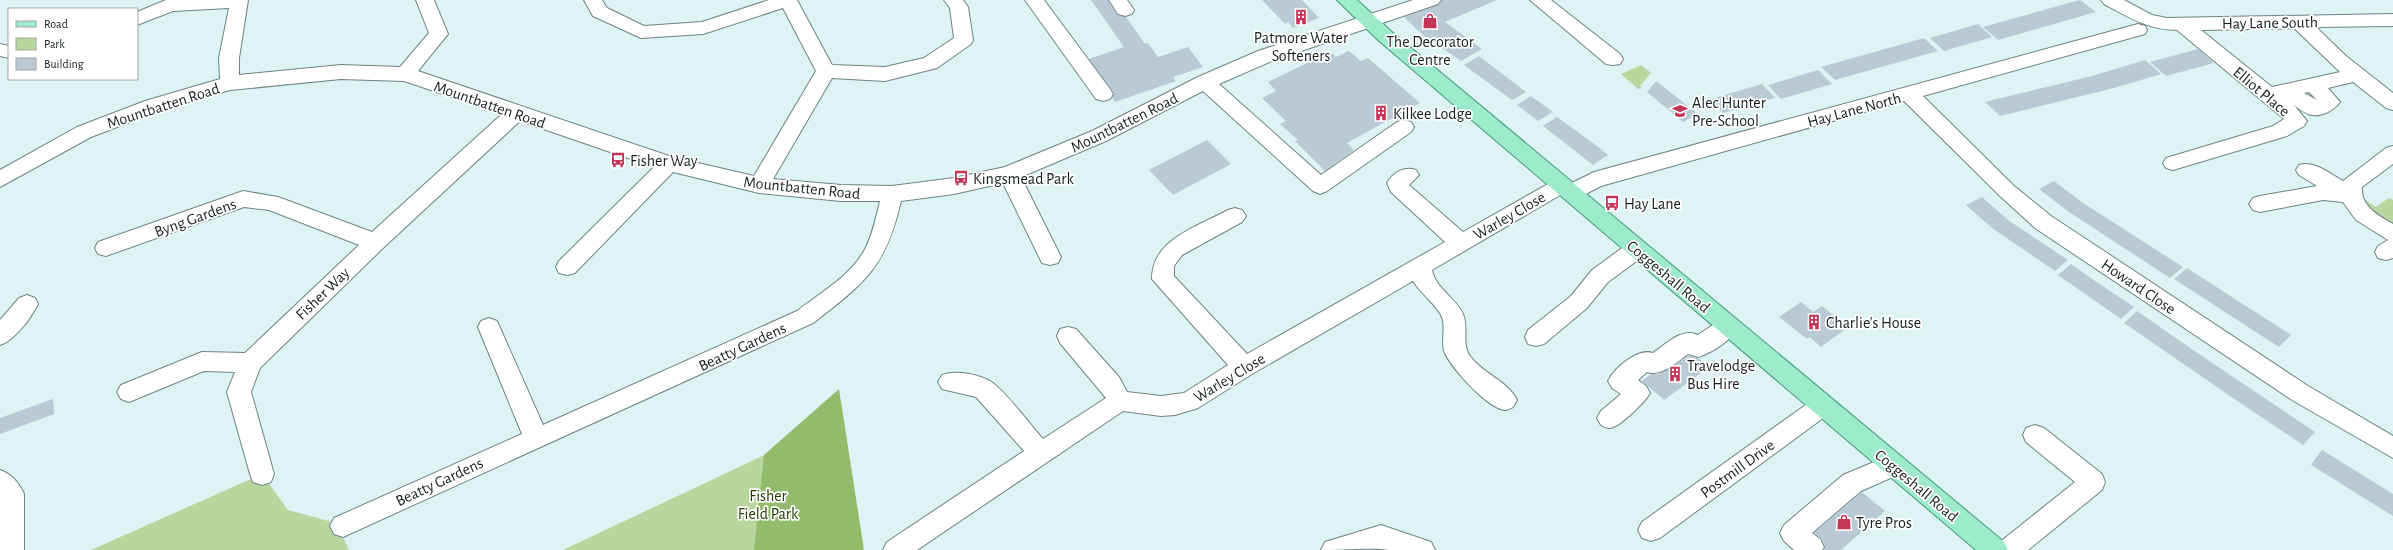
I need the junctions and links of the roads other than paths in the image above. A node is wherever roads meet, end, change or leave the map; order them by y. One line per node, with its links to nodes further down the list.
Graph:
1 (425, 0): 20 (street)
2 (593, 0): 3 (street)
3 (788, 0): 19 (street)
4 (953, 0): 19 (street)
5 (1034, 0): 25 (street)
6 (1346, 0): 14 (main road, Coggeshall Road)
7 (1432, 0): 14 (street, Mountbatten Road)
8 (1539, 0): 18 (street)
9 (2110, 0): 17 (street)
10 (240, 1): 11 (street); 23 (street)
11 (169, 3): 12 (street)
12 (138, 18)
13 (2393, 20): 15 (street, Hay Lane South)
14 (1367, 21): 22 (street, Mountbatten Road); 38 (main road, Coggeshall Road)
15 (2298, 21): 16 (street, Hay Lane South); 21 (street)
16 (2182, 24): 17 (street, Hay Lane South); 31 (street, Elliot Place)
17 (2142, 25): 26 (street, Hay Lane North)
18 (1613, 59)
19 (826, 71): 37 (street)
20 (405, 74): 23 (street, Mountbatten Road); 28 (street, Mountbatten Road)
21 (2356, 75): 24 (street); 27 (street)
22 (1205, 82): 29 (street); 34 (street, Mountbatten Road)
23 (230, 83): 36 (street, Mountbatten Road)
24 (2283, 91)
25 (1103, 94)
26 (1908, 94): 38 (street, Hay Lane North); 67 (street, Howard Close)
27 (2393, 103)
28 (516, 113): 32 (street, Mountbatten Road); 43 (street, Fisher Way)
29 (1404, 127)
30 (2393, 153): 40 (street)
31 (2173, 163)
32 (669, 164): 37 (street, Mountbatten Road); 49 (street)
33 (2306, 170): 40 (street)
34 (1009, 174): 39 (street, Mountbatten Road); 48 (street)
35 (1409, 175): 44 (street)
36 (0, 179)
37 (759, 185): 39 (street, Mountbatten Road)
38 (1567, 189): 44 (street, Warley Close); 47 (main road, Coggeshall Road)
39 (892, 194): 66 (street, Beatty Gardens)
40 (2351, 195): 41 (street); 45 (street)
41 (2260, 204)
42 (1235, 216): 58 (street)
43 (375, 242): 46 (street, Byng Gardens); 57 (street, Fisher Way)
44 (1461, 243): 50 (street, Warley Close)
45 (2391, 245)
46 (106, 248)
47 (1637, 249): 52 (main road, Coggeshall Road); 56 (street)
48 (1050, 257)
49 (567, 267)
50 (1421, 268): 58 (street, Warley Close); 61 (street)
51 (27, 304): 54 (street)
52 (1728, 326): 63 (main road, Coggeshall Road); 64 (street)
53 (489, 327): 66 (street)
54 (0, 336)
55 (1068, 336): 62 (street)
56 (1536, 337)
57 (250, 363): 60 (street); 70 (street, Fisher Way)
58 (1244, 367): 62 (street, Warley Close)
59 (950, 382): 68 (street)
60 (129, 392)
61 (1505, 400)
62 (1120, 401): 68 (street)
63 (1822, 406): 69 (main road, Coggeshall Road); 73 (street, Postmill Drive)
64 (1609, 418)
65 (2035, 435): 80 (street)
66 (536, 437): 72 (street, Beatty Gardens)
67 (2393, 448)
68 (1041, 453): 75 (street)
69 (1893, 466): 78 (street); 79 (main road, Coggeshall Road)
70 (262, 474)
71 (0, 481): 74 (street)
72 (343, 526)
73 (1651, 530)
74 (11, 550)
75 (896, 550)
76 (1334, 550): 77 (street)
77 (1422, 550)
78 (1807, 550)
79 (1995, 550)
80 (2009, 550)

